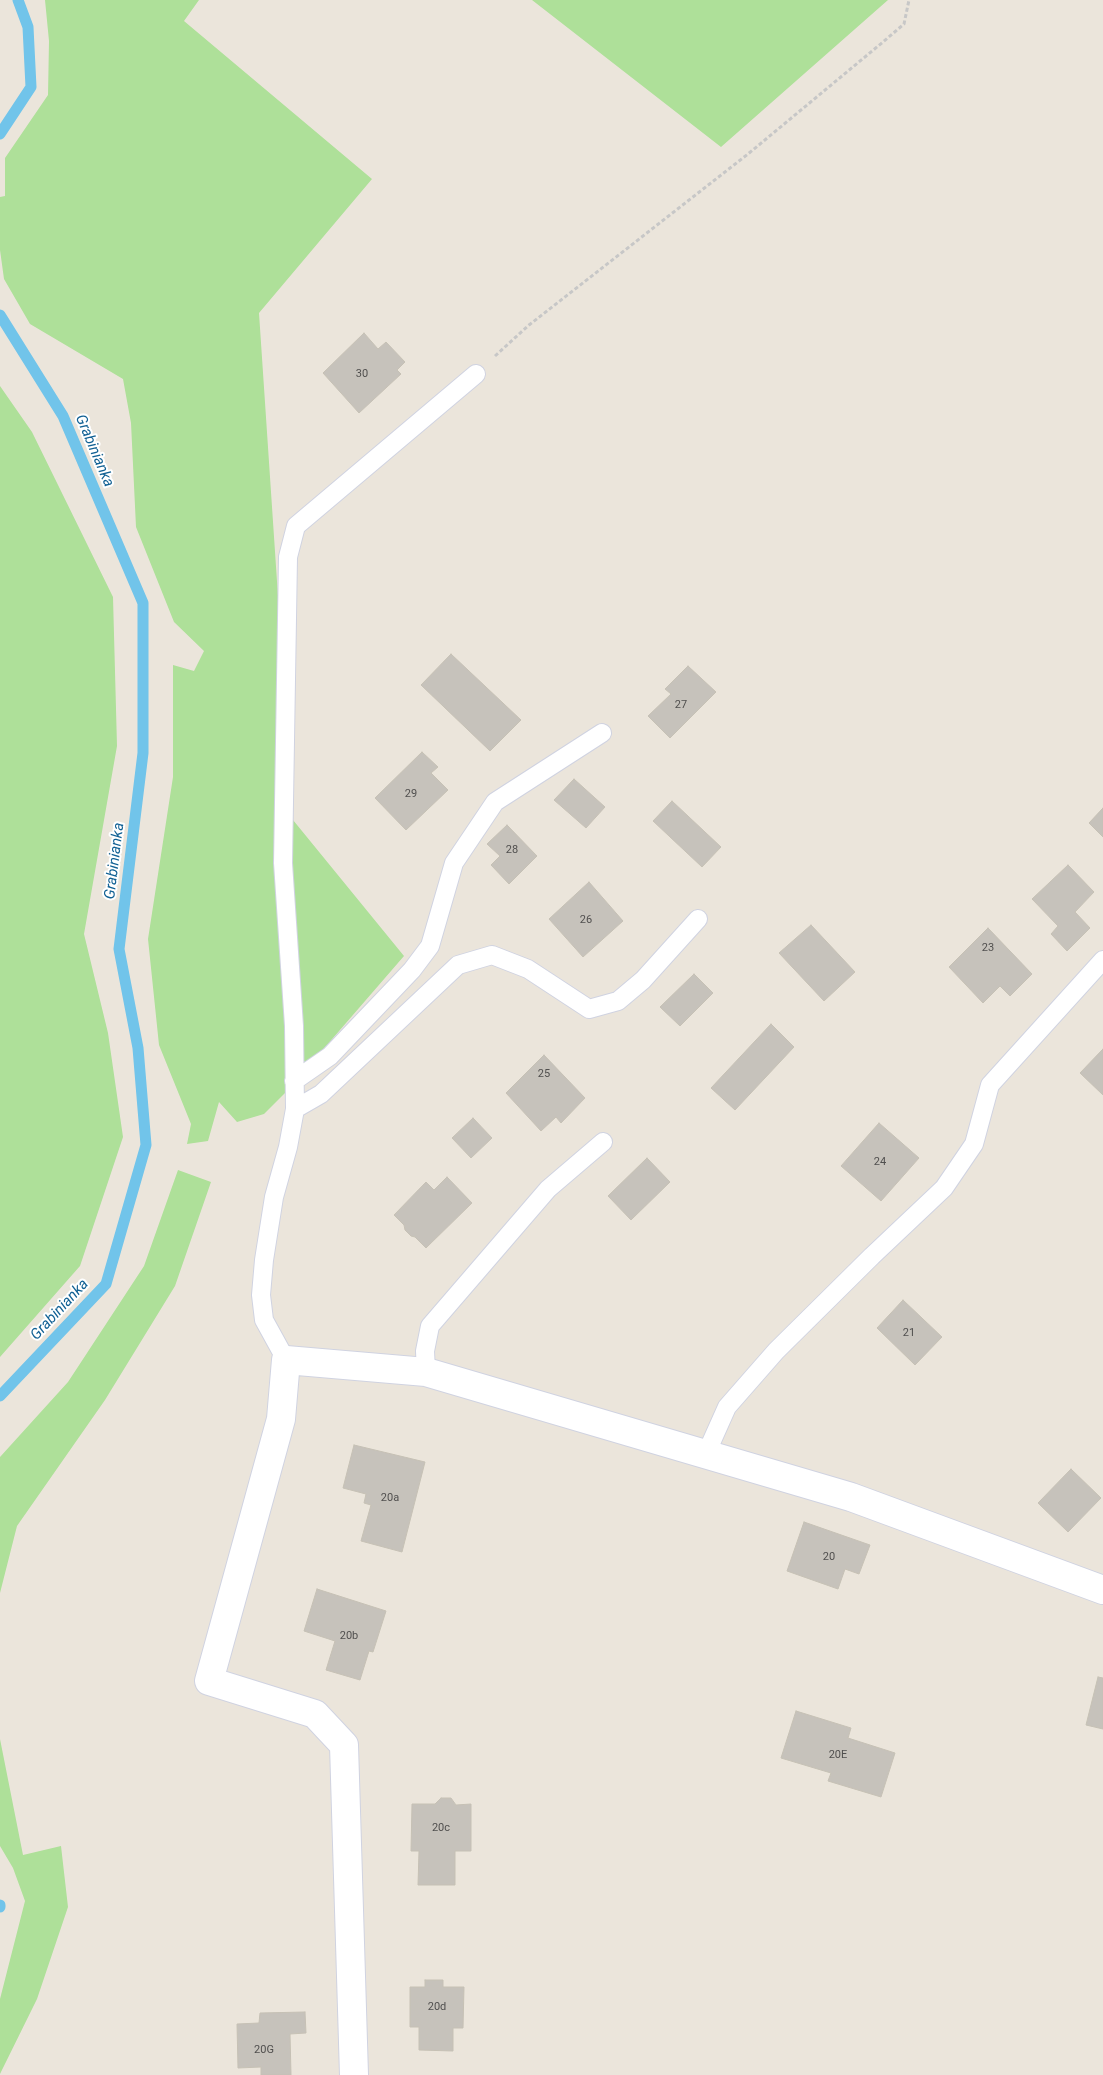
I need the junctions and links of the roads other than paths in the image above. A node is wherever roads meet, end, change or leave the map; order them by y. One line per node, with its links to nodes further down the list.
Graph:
1 (476, 374): 5 (lane)
2 (602, 733): 5 (lane)
3 (698, 919): 6 (lane)
4 (1103, 960): 10 (lane)
5 (294, 1082): 6 (lane)
6 (295, 1110): 8 (lane)
7 (602, 1142): 9 (lane)
8 (286, 1360): 9 (street); 12 (street)
9 (426, 1372): 10 (street)
10 (706, 1454): 11 (street)
11 (1103, 1590)
12 (354, 2075)

